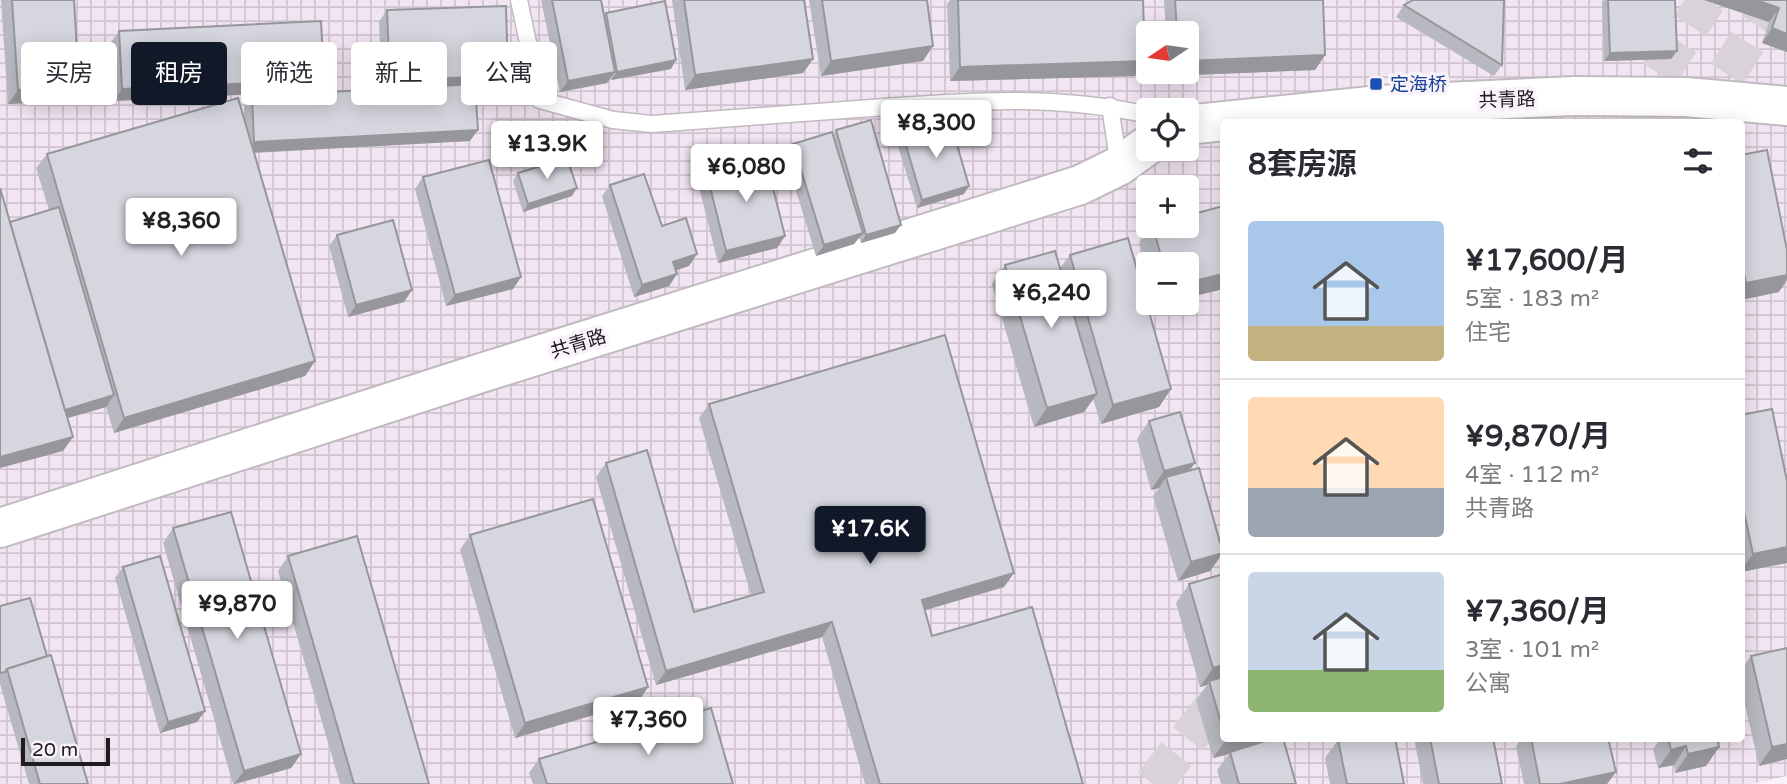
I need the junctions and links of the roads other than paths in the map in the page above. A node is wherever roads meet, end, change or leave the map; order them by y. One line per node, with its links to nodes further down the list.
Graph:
1 (519, 0): 2 (lane)
2 (1110, 106): 4 (lane); 8 (lane)
3 (1787, 106): 5 (street, 共青路)
4 (1136, 112)
5 (1245, 119)
6 (1220, 122): 7 (street, 共青路)
7 (1199, 124)
8 (1133, 155): 9 (street, 共青路)
9 (0, 528)

